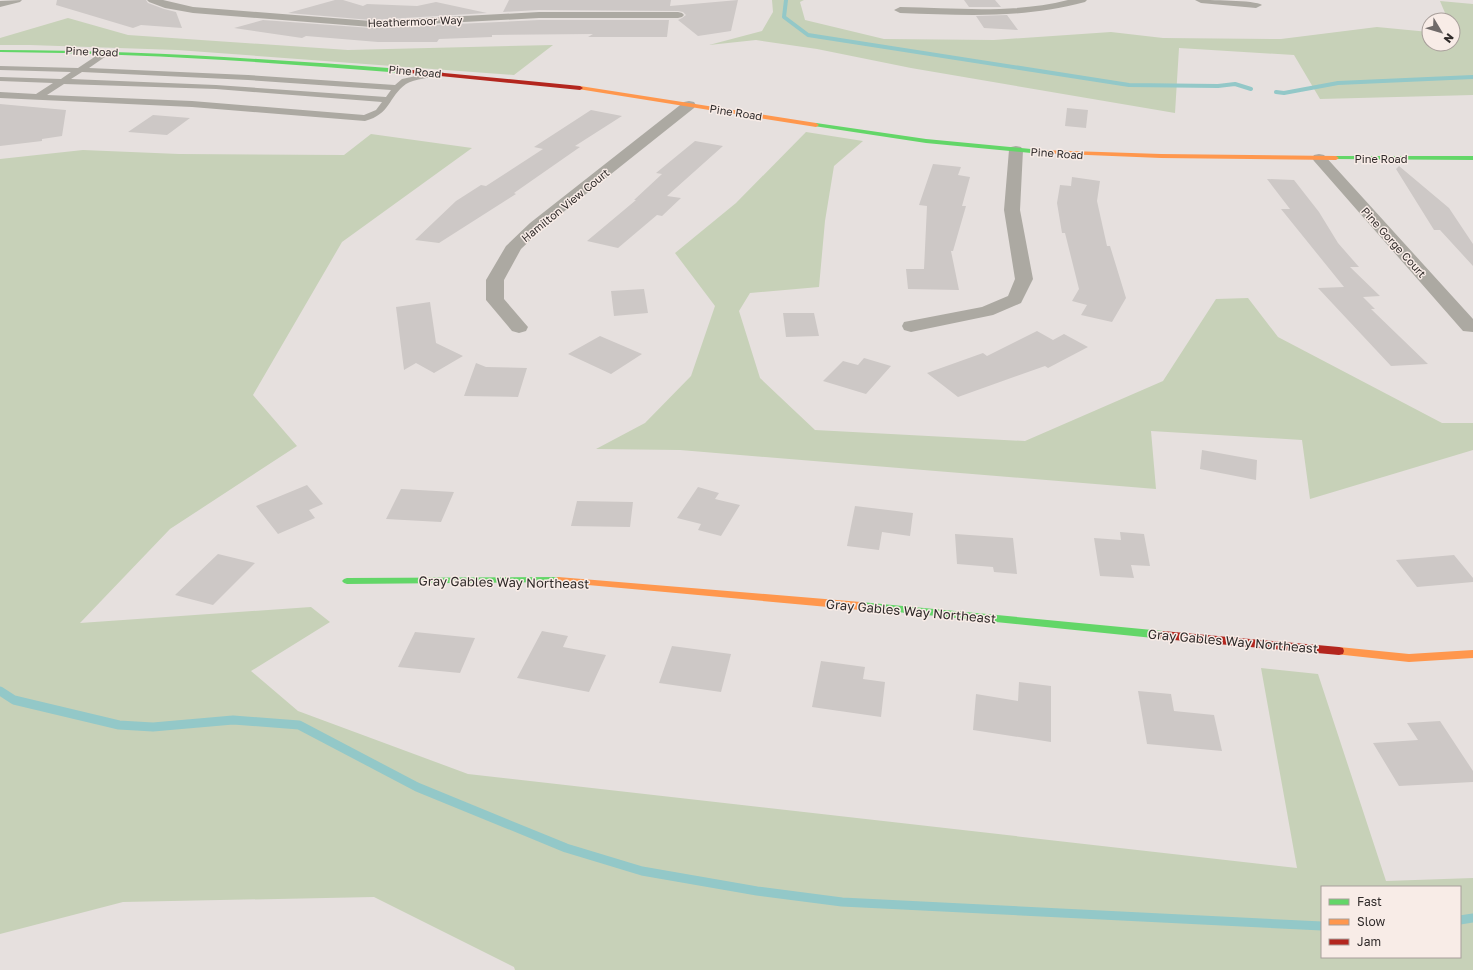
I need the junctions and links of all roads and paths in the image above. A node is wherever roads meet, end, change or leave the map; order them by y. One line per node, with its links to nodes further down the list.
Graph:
1 (16, 0): 5 (street)
2 (154, 0): 10 (street, Heathermoor Way)
3 (1081, 0): 8 (street)
4 (1201, 0): 6 (street)
5 (0, 4)
6 (1256, 5)
7 (288, 8): 10 (street)
8 (900, 10)
9 (678, 15): 10 (street, Heathermoor Way)
10 (276, 16)
11 (0, 50): 12 (street, Pine Road)
12 (108, 52): 14 (lane); 15 (street, Pine Road)
13 (0, 68): 14 (lane)
14 (82, 69): 17 (lane); 18 (lane)
15 (440, 73): 18 (lane); 22 (street, Pine Road)
16 (0, 79): 17 (lane)
17 (63, 81): 20 (lane); 21 (lane)
18 (396, 88): 21 (lane)
19 (0, 95): 20 (lane)
20 (38, 97): 21 (lane)
21 (388, 100)
22 (689, 105): 23 (street, Pine Road); 27 (street, Hamilton View Court)
23 (1016, 150): 24 (street, Pine Road); 26 (street)
24 (1319, 158): 25 (street, Pine Road); 28 (street, Pine Gorge Court)
25 (1473, 158)
26 (911, 326)
27 (519, 327)
28 (1470, 327)
29 (347, 581): 30 (street, Gray Gables Way Northeast)
30 (1473, 654)

